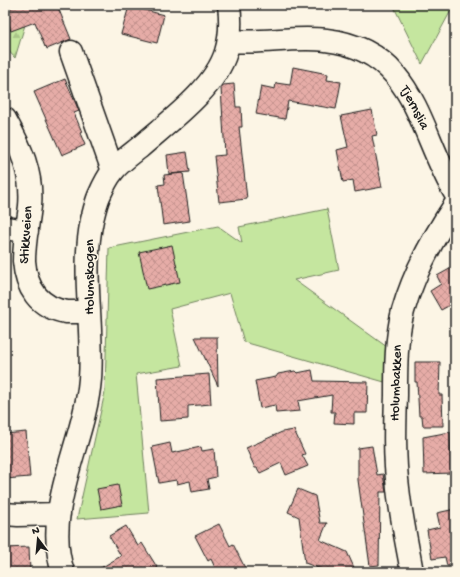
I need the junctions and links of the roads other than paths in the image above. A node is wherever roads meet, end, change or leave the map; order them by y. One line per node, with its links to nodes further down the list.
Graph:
1 (229, 5): 2 (street, Holumskogen)
2 (229, 41): 5 (street, Holumskogen); 6 (street, Tjernslia)
3 (71, 52): 5 (street)
4 (5, 119): 9 (street, Stikkveien)
5 (113, 171): 10 (street, Holumskogen)
6 (455, 193)
7 (455, 205): 14 (street, Holumbakken)
8 (5, 228): 9 (street)
9 (27, 231): 10 (street, Stikkveien)
10 (89, 312): 12 (street, Holumskogen)
11 (5, 514): 12 (street)
12 (59, 514): 13 (street, Holumskogen)
13 (63, 572)
14 (412, 572)

